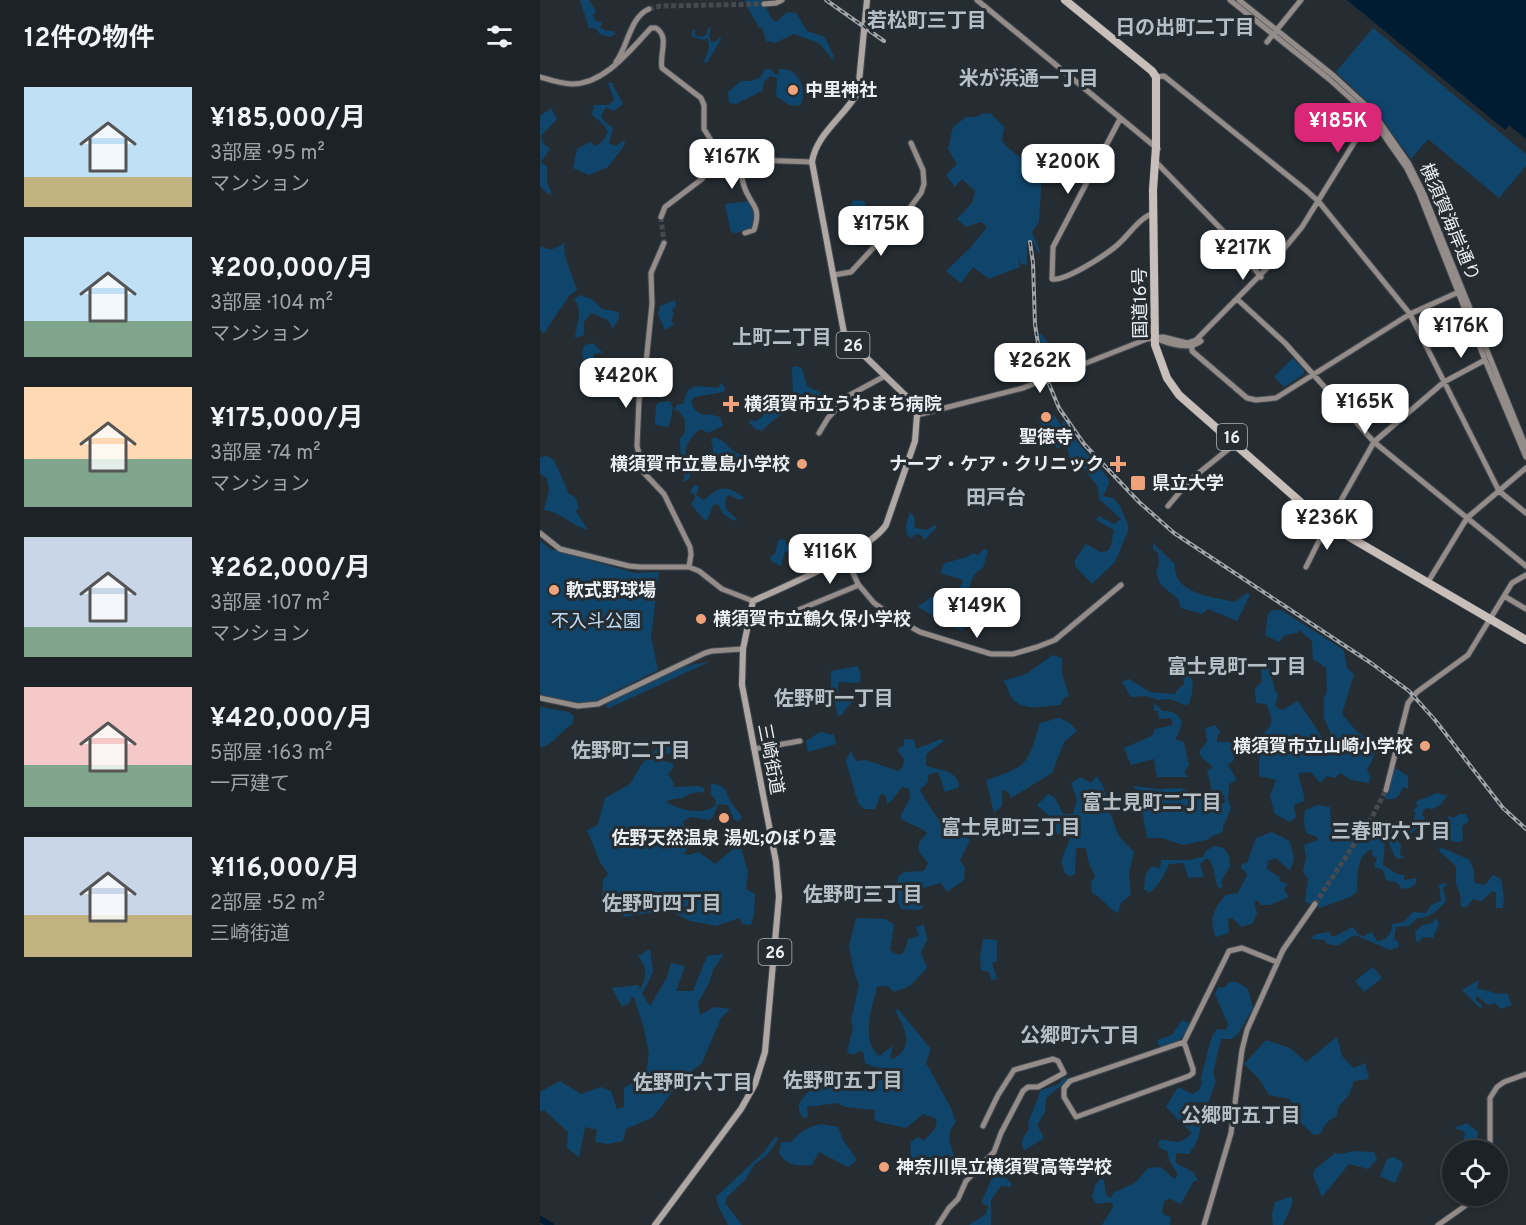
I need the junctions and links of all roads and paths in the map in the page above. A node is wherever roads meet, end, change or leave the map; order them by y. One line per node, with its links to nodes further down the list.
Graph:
1 (782, 0): 9 (street)
2 (977, 0): 17 (street)
3 (1065, 0): 15 (highway)
4 (1072, 0): 15 (highway)
5 (1230, 0): 11 (street)
6 (1239, 0): 11 (street)
7 (1301, 0): 11 (street)
8 (868, 2): 23 (main road)
9 (764, 4)
10 (649, 9): 13 (street)
11 (1275, 33): 12 (street); 16 (street)
12 (1267, 42)
13 (613, 66): 14 (street); 20 (street)
14 (540, 77)
15 (1158, 77): 19 (highway, 国道16号 / 16); 24 (street)
16 (1373, 116): 24 (street); 31 (street)
17 (1120, 119): 19 (street); 25 (street)
18 (911, 143): 29 (street)
19 (1157, 148): 22 (highway, 国道16号 / 16)
20 (718, 152): 21 (street); 26 (street)
21 (745, 158): 23 (street); 27 (street)
22 (1157, 161): 25 (highway, 国道16号 / 16); 30 (street)
23 (812, 162): 29 (main road, 26)
24 (1320, 203): 30 (street); 33 (street)
25 (1155, 213): 34 (highway, 国道16号 / 16)
26 (661, 217)
27 (745, 233)
28 (664, 243): 55 (street)
29 (834, 276): 38 (main road, 26)
30 (1261, 277): 32 (street)
31 (1461, 291): 33 (street); 36 (street)
32 (1238, 300): 35 (street); 37 (street)
33 (1410, 314): 37 (street); 39 (street)
34 (1158, 338): 35 (street); 35 (street); 40 (street); 43 (highway, 国道16号 / 16)
35 (1192, 345): 37 (street)
36 (1487, 359): 39 (street); 44 (street); 45 (street)
37 (1314, 375): 42 (street)
38 (885, 376): 40 (main road, 26); 41 (street)
39 (1444, 382): 42 (street); 47 (street)
40 (918, 415): 53 (main road)
41 (819, 433)
42 (1374, 442): 50 (street); 51 (street)
43 (1236, 443): 48 (street); 51 (highway, 国道16号 / 16)
44 (1526, 447)
45 (1526, 457)
46 (1526, 468): 47 (street)
47 (1499, 491): 49 (street); 50 (street)
48 (1168, 506)
49 (1526, 513)
50 (1467, 518): 54 (street); 58 (street)
51 (1329, 522): 56 (street); 58 (highway, 国道16号 / 16)
52 (540, 533): 55 (street)
53 (845, 555): 59 (street); 62 (main road)
54 (1526, 566)
55 (689, 567): 62 (street)
56 (1306, 567)
57 (1526, 575): 61 (street)
58 (1429, 581): 64 (highway, 国道16号 / 16)
59 (860, 585): 60 (street); 65 (street)
60 (1121, 585)
61 (1504, 596): 63 (street); 64 (street)
62 (753, 601): 68 (main road, 三崎街道 / 26)
63 (1526, 609)
64 (1491, 617): 66 (highway, 国道16号 / 16); 67 (highway, 国道16号 / 16); 72 (street)
65 (762, 625)
66 (1526, 635)
67 (1526, 640)
68 (743, 649): 69 (street); 71 (main road, 三崎街道 / 26)
69 (540, 698)
70 (800, 741): 71 (street)
71 (754, 749): 80 (main road, 三崎街道 / 26)
72 (1386, 790)
73 (1315, 904): 74 (street)
74 (1277, 962): 75 (street); 82 (street)
75 (1184, 1042): 75 (street)
76 (1526, 1074): 78 (street)
77 (983, 1126): 81 (street)
78 (1490, 1140)
79 (1466, 1206): 83 (street)
80 (655, 1225)
81 (938, 1225)
82 (1204, 1225)
83 (1438, 1225)

